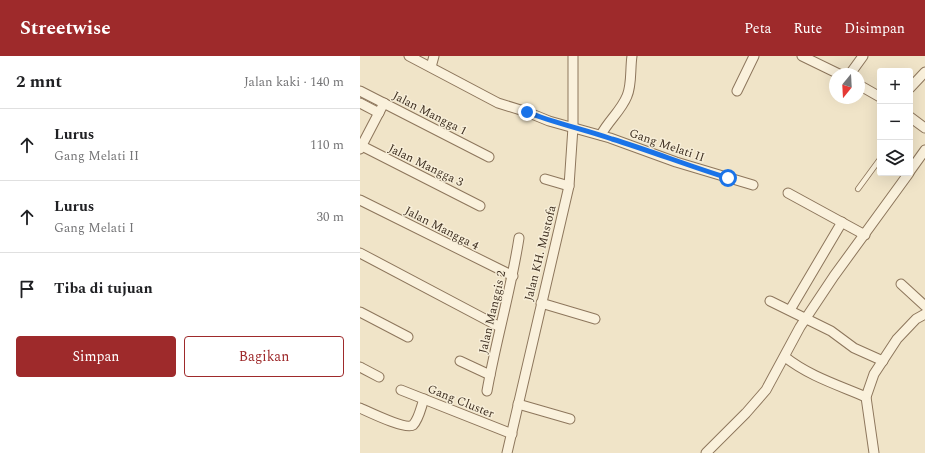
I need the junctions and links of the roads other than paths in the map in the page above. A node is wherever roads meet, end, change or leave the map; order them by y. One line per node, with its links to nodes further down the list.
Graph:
1 (409, 56): 8 (street, Gang Melati II)
2 (434, 56): 8 (street)
3 (573, 56): 21 (street, Jalan KH. Mustofa)
4 (632, 56): 23 (street)
5 (754, 56): 15 (street)
6 (802, 56): 10 (street)
7 (863, 56): 9 (street)
8 (431, 67): 21 (street, Gang Melati II)
9 (854, 68)
10 (829, 69)
11 (925, 72): 12 (street)
12 (913, 85)
13 (865, 89): 16 (street)
14 (360, 91): 18 (street, Jalan Mangga 1)
15 (736, 91)
16 (877, 96)
17 (360, 103): 19 (street, Jalan Mangga 1)
18 (384, 103): 19 (street); 26 (street, Jalan Mangga 1)
19 (379, 113): 24 (street)
20 (913, 120): 22 (street)
21 (573, 127): 23 (street, Gang Melati II); 31 (street, Jalan KH. Mustofa)
22 (925, 128)
23 (602, 135): 32 (street, Gang Melati II)
24 (361, 147): 36 (street, Jalan Mangga 3)
25 (925, 150): 28 (street)
26 (489, 157)
27 (877, 163): 33 (lane)
28 (913, 166)
29 (906, 176): 38 (street)
30 (545, 179): 31 (street)
31 (569, 186): 44 (street, Jalan KH. Mustofa)
32 (753, 186)
33 (858, 189)
34 (788, 193): 37 (street)
35 (360, 200): 41 (street, Jalan Mangga 4)
36 (480, 206)
37 (842, 222): 38 (street); 46 (street)
38 (865, 235): 49 (street)
39 (519, 238): 41 (street, Jalan Manggis 2)
40 (360, 253): 51 (street)
41 (513, 276): 51 (street, Jalan Manggis 2)
42 (901, 284): 45 (street)
43 (770, 301): 46 (street)
44 (541, 303): 50 (street); 63 (street, Jalan KH. Mustofa)
45 (925, 306)
46 (790, 310): 49 (street)
47 (360, 312): 52 (street)
48 (925, 314): 55 (street)
49 (806, 318): 53 (street); 55 (street)
50 (595, 319)
51 (500, 327): 57 (street, Jalan Manggis 2)
52 (408, 337)
53 (785, 357): 61 (street); 68 (street)
54 (460, 361): 57 (street)
55 (883, 361): 61 (street)
56 (360, 367): 58 (street)
57 (490, 375): 60 (street, Jalan Manggis 2)
58 (379, 377)
59 (401, 390): 62 (street, Gang Cluster)
60 (487, 391)
61 (866, 397): 69 (street)
62 (424, 399): 64 (street); 66 (street, Gang Cluster)
63 (518, 404): 65 (street); 66 (street, Jalan KH. Mustofa)
64 (360, 408)
65 (570, 419)
66 (512, 434): 67 (street, Jalan KH. Mustofa)
67 (507, 453)
68 (706, 453)
69 (874, 453)

